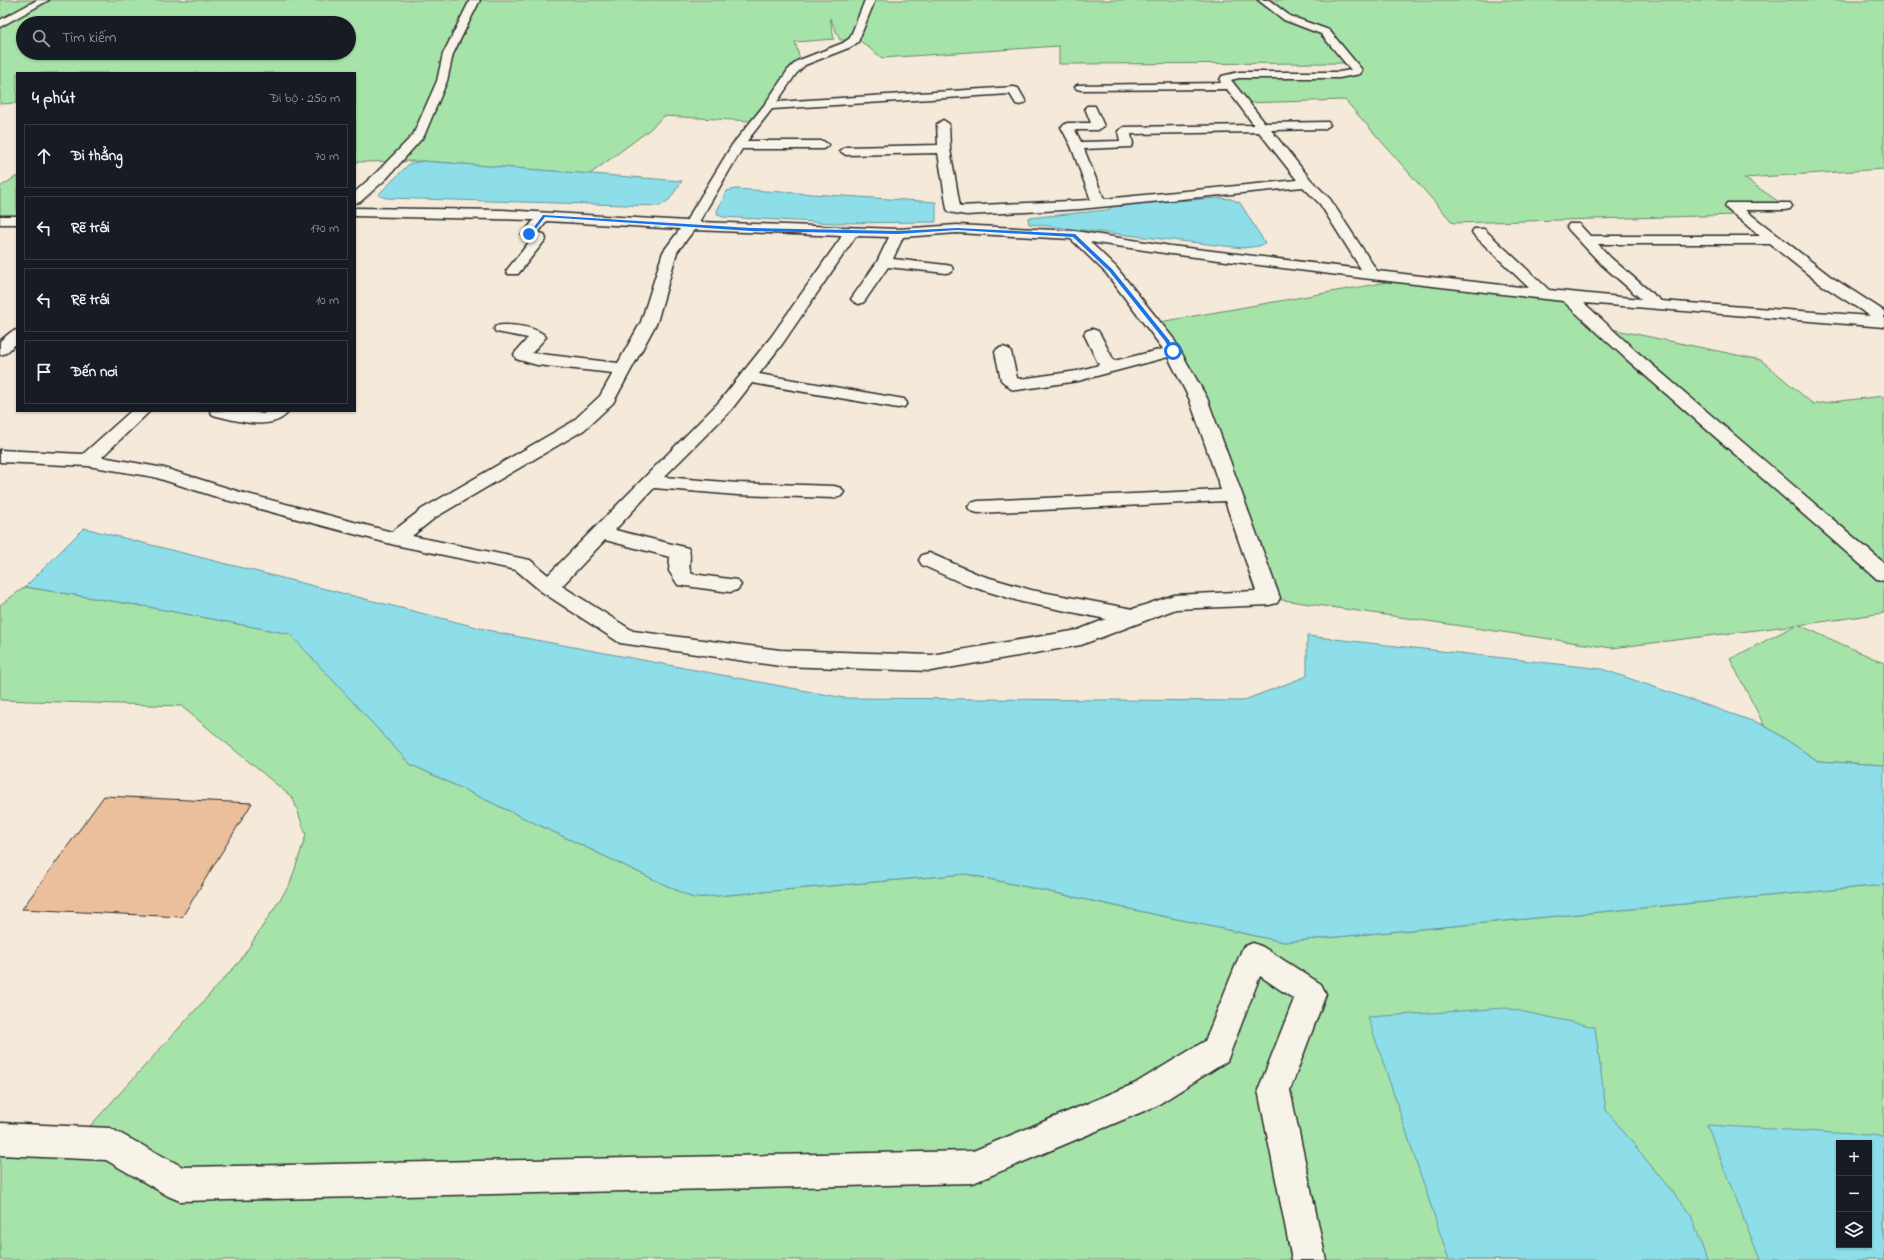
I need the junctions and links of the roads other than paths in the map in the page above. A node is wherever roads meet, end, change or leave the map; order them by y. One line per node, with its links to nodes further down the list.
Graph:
1 (44, 0): 5 (street)
2 (475, 0): 21 (street)
3 (870, 0): 9 (street)
4 (1263, 0): 6 (street)
5 (0, 24)
6 (1230, 86): 7 (street); 13 (street)
7 (1081, 87)
8 (1020, 102): 9 (street)
9 (769, 106): 16 (street)
10 (1091, 108): 18 (street)
11 (943, 124): 15 (street)
12 (1324, 125): 13 (street)
13 (1263, 128): 18 (street); 20 (street)
14 (890, 138): 15 (street)
15 (944, 143): 19 (street); 24 (street)
16 (738, 145): 17 (street); 29 (street)
17 (823, 145)
18 (1077, 146): 22 (street)
19 (846, 151)
20 (1306, 183): 22 (street); 41 (street)
21 (356, 198)
22 (1099, 203): 24 (street)
23 (1785, 206): 37 (street)
24 (954, 209): 31 (street)
25 (356, 212): 26 (street)
26 (544, 216): 29 (street); 40 (street)
27 (0, 220): 28 (street)
28 (16, 220)
29 (690, 225): 32 (street); 57 (street)
30 (1574, 227): 36 (street)
31 (957, 229): 33 (street); 35 (street)
32 (852, 232): 33 (street); 58 (street)
33 (898, 232): 38 (street)
34 (1479, 232): 42 (street)
35 (1075, 236): 41 (street); 54 (street)
36 (1586, 240): 37 (street); 45 (street)
37 (1776, 240): 46 (street)
38 (884, 262): 39 (street); 44 (street)
39 (946, 269)
40 (513, 271)
41 (1372, 275): 42 (street)
42 (1545, 295): 43 (street)
43 (1568, 297): 45 (street); 72 (street)
44 (859, 299)
45 (1657, 306): 47 (street)
46 (1884, 318)
47 (1884, 322)
48 (502, 330): 57 (street)
49 (0, 333): 50 (street)
50 (16, 333)
51 (16, 334): 53 (street)
52 (1092, 334): 56 (street)
53 (0, 350)
54 (1173, 351): 56 (street); 67 (street)
55 (1003, 352): 56 (street)
56 (1109, 368)
57 (623, 369): 70 (street)
58 (748, 377): 59 (street); 65 (street)
59 (898, 403)
60 (140, 412): 64 (street)
61 (224, 412): 62 (street)
62 (279, 412)
63 (0, 456): 64 (street)
64 (88, 460): 70 (street)
65 (650, 482): 66 (street); 69 (street)
66 (834, 492)
67 (1232, 495): 68 (street); 75 (street)
68 (978, 507)
69 (601, 533): 73 (street); 74 (street)
70 (395, 539): 74 (street)
71 (929, 560): 75 (street)
72 (1884, 574)
73 (730, 585)
74 (550, 587): 75 (street)
75 (1133, 617)
76 (0, 1139): 77 (street)
77 (1309, 1260)

